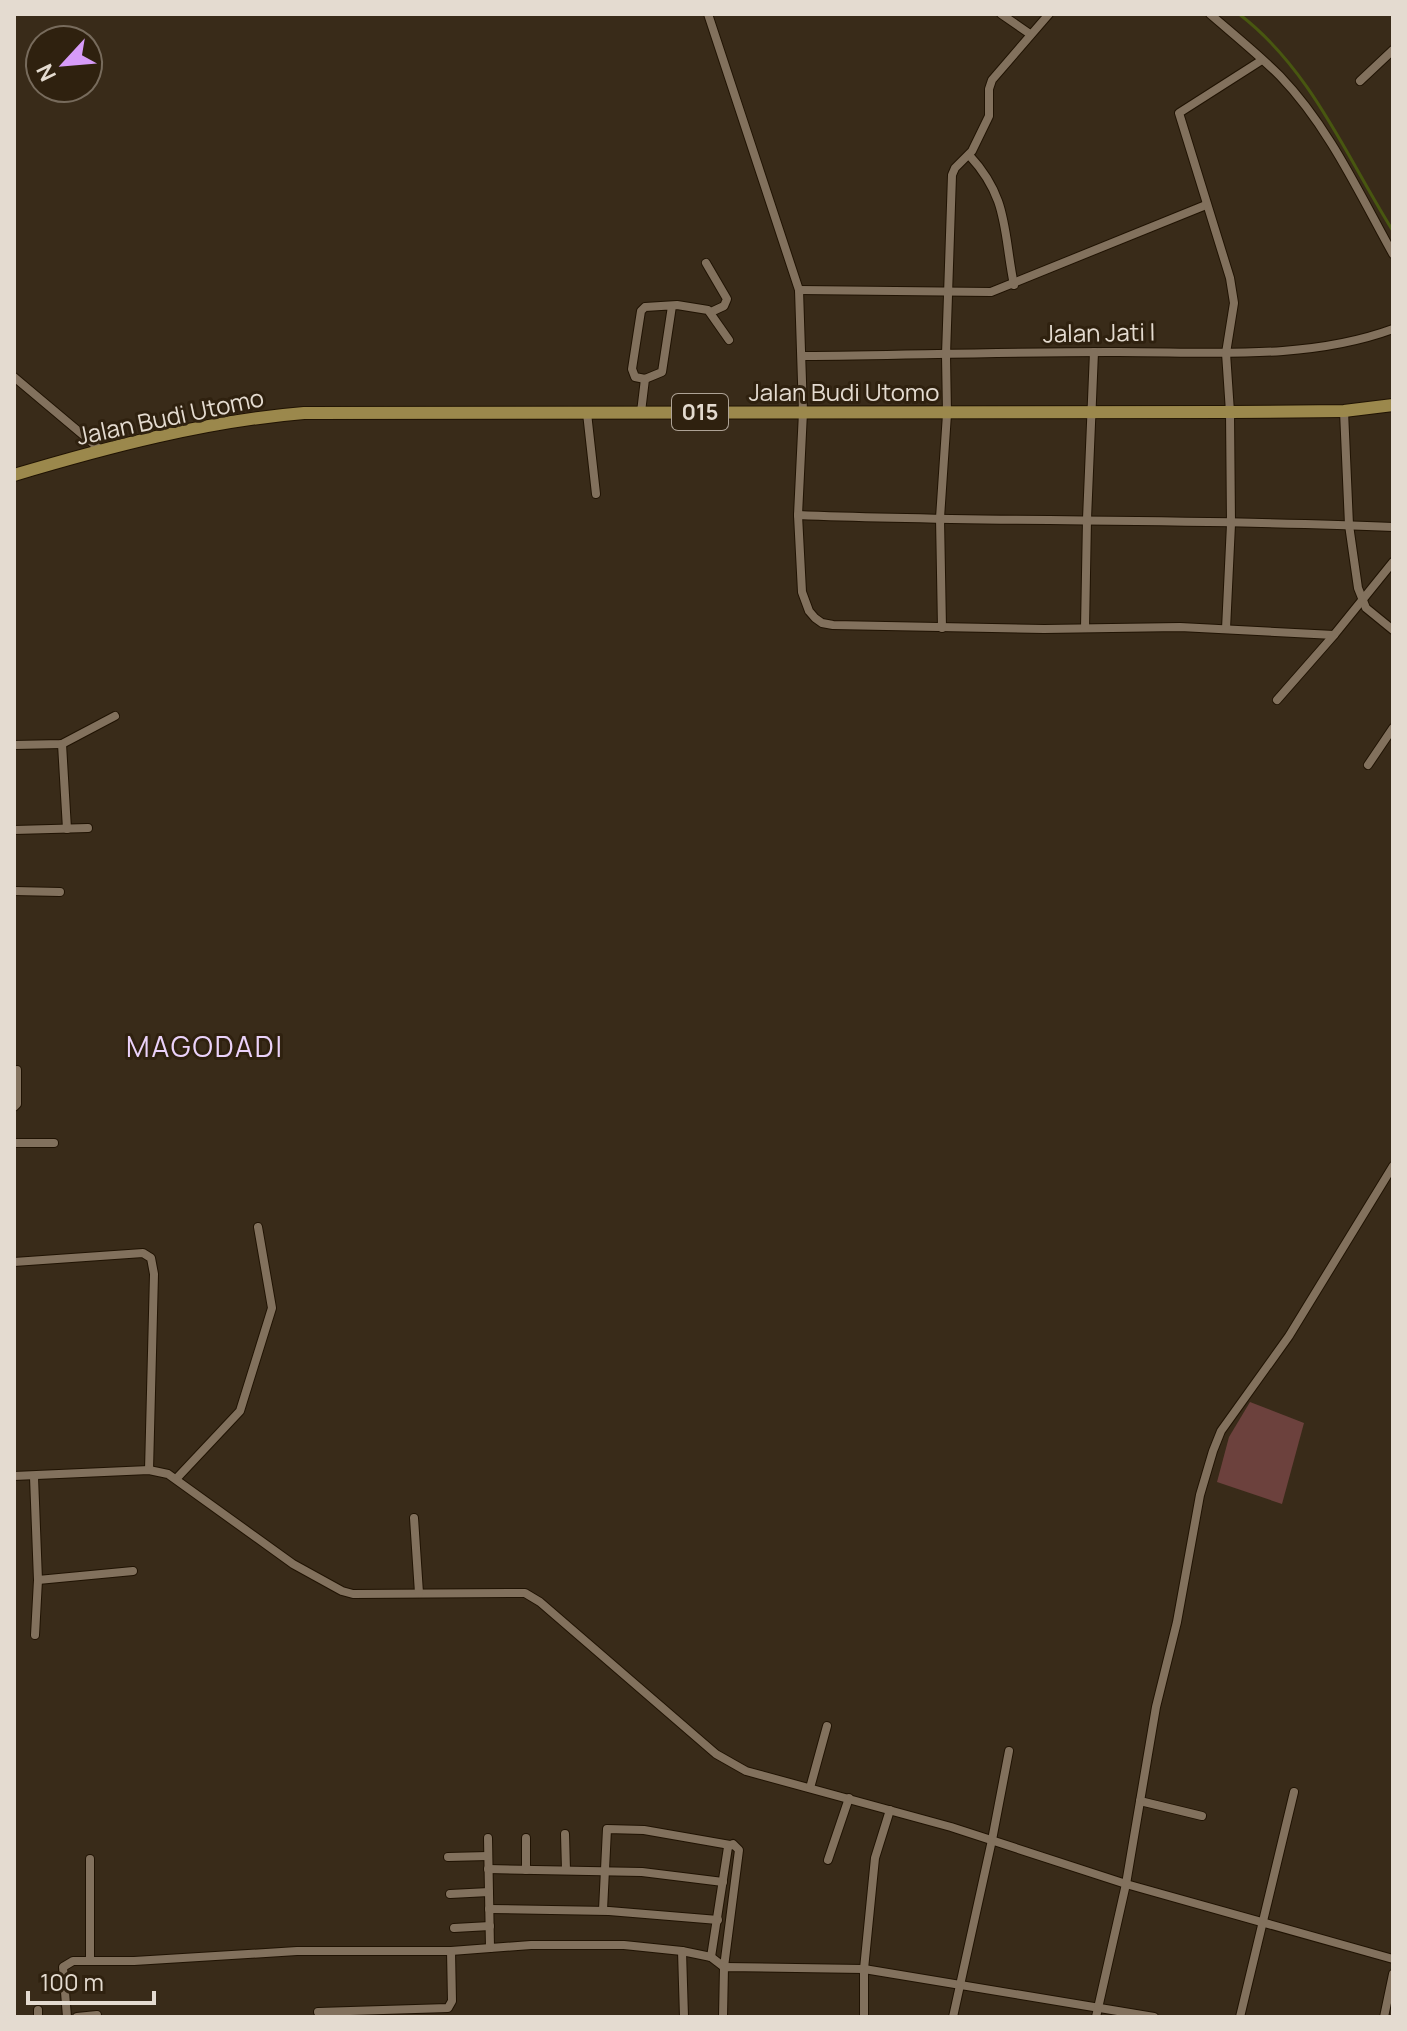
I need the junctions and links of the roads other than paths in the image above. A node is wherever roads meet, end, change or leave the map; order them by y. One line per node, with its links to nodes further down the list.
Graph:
1 (708, 14): 14 (street)
2 (1001, 14): 5 (street)
3 (1049, 14): 5 (street)
4 (1210, 14): 7 (street)
5 (1030, 34): 9 (street)
6 (1393, 50): 8 (street)
7 (1262, 60): 10 (street); 11 (street)
8 (1360, 81)
9 (969, 155): 13 (street); 15 (street)
10 (1206, 205): 13 (street); 21 (street)
11 (1393, 254)
12 (706, 263): 17 (street)
13 (1014, 285): 15 (street)
14 (799, 290): 15 (street); 23 (street)
15 (947, 293): 22 (street)
16 (672, 306): 17 (street); 25 (street); 25 (street)
17 (711, 312): 19 (street)
18 (1393, 329): 21 (street, Jalan Jati I)
19 (729, 340)
20 (1094, 352): 21 (street, Jalan Jati I); 22 (street, Jalan Jati I); 30 (street)
21 (1226, 353): 31 (street)
22 (946, 355): 23 (street, Jalan Jati I); 33 (street)
23 (803, 356): 29 (street)
24 (14, 377): 34 (street)
25 (645, 379): 28 (street)
26 (1393, 405): 27 (main road, Jalan Budi Utomo / 015)
27 (1344, 411): 31 (main road, Jalan Budi Utomo / 015); 41 (street)
28 (641, 412): 29 (main road, Jalan Budi Utomo / 015); 32 (main road, Jalan Budi Utomo / 015)
29 (803, 412): 33 (main road, Jalan Budi Utomo / 015); 37 (street)
30 (1092, 412): 31 (main road, Jalan Budi Utomo / 015); 33 (main road, Jalan Budi Utomo / 015); 39 (street)
31 (1230, 412): 40 (street)
32 (587, 413): 34 (main road, Jalan Budi Utomo / 015); 36 (street)
33 (947, 414): 38 (street)
34 (103, 452): 35 (main road, Jalan Budi Utomo / 015)
35 (14, 475)
36 (596, 494)
37 (798, 515): 38 (street); 45 (street)
38 (940, 518): 39 (street); 45 (street)
39 (1087, 519): 40 (street); 46 (street)
40 (1231, 524): 41 (street); 47 (street)
41 (1349, 525): 42 (street); 44 (street)
42 (1393, 527)
43 (1393, 562): 44 (street)
44 (1362, 602): 48 (street); 49 (street)
45 (942, 628): 46 (street)
46 (1085, 628): 47 (street)
47 (1226, 629): 49 (street)
48 (1393, 630)
49 (1334, 635): 50 (street)
50 (1277, 700)
51 (115, 716): 53 (street)
52 (1393, 728): 55 (street)
53 (62, 744): 54 (street); 57 (street)
54 (14, 745)
55 (1368, 765)
56 (88, 828): 57 (street)
57 (67, 829): 58 (street)
58 (14, 830)
59 (14, 891): 60 (street)
60 (60, 892)
61 (17, 1070): 62 (street)
62 (14, 1107)
63 (14, 1143): 64 (street)
64 (54, 1143)
65 (1393, 1166): 82 (street)
66 (258, 1227): 71 (street)
67 (14, 1262): 68 (street)
68 (149, 1470): 70 (street); 71 (street)
69 (14, 1476): 70 (street)
70 (34, 1477): 74 (street)
71 (177, 1478): 75 (street)
72 (414, 1518): 75 (street)
73 (133, 1571): 74 (street)
74 (38, 1580): 76 (street)
75 (419, 1593): 79 (street)
76 (35, 1635)
77 (827, 1726): 79 (street)
78 (1009, 1751): 88 (street)
79 (810, 1788): 81 (street)
80 (1294, 1792): 105 (street)
81 (849, 1798): 83 (street); 93 (street)
82 (1140, 1801): 84 (street); 99 (street)
83 (890, 1810): 88 (street); 115 (street)
84 (1202, 1816)
85 (565, 1834): 96 (street)
86 (488, 1838): 90 (street)
87 (526, 1838): 95 (street)
88 (992, 1840): 99 (street); 117 (street)
89 (730, 1845): 97 (street); 98 (street); 114 (street)
90 (488, 1856): 91 (street); 94 (street)
91 (448, 1857)
92 (90, 1859): 113 (street)
93 (828, 1860)
94 (488, 1869): 95 (street); 100 (street)
95 (526, 1870): 96 (street)
96 (566, 1870): 97 (street)
97 (605, 1871): 98 (street); 103 (street)
98 (723, 1882): 104 (street)
99 (1126, 1884): 105 (street); 118 (street)
100 (489, 1892): 101 (street); 102 (street)
101 (450, 1894)
102 (489, 1909): 103 (street); 106 (street)
103 (603, 1910): 104 (street)
104 (718, 1920): 111 (street)
105 (1261, 1921): 112 (street); 130 (street)
106 (490, 1926): 107 (street); 108 (street)
107 (454, 1928)
108 (490, 1948): 109 (street); 110 (street)
109 (451, 1951): 113 (street); 120 (street)
110 (682, 1951): 111 (street); 124 (street)
111 (711, 1957): 114 (street)
112 (1393, 1959)
113 (90, 1961): 122 (street)
114 (724, 1967): 115 (street); 125 (street)
115 (864, 1969): 117 (street); 126 (street)
116 (1393, 1974): 131 (street)
117 (961, 1986): 118 (street); 127 (street)
118 (1098, 2007): 128 (street); 129 (street)
119 (318, 2012): 120 (street)
120 (387, 2014)
121 (97, 2015): 123 (street)
122 (67, 2017)
123 (77, 2017)
124 (684, 2017)
125 (723, 2017)
126 (864, 2017)
127 (953, 2017)
128 (1096, 2017)
129 (1154, 2017)
130 (1240, 2017)
131 (1384, 2017)

